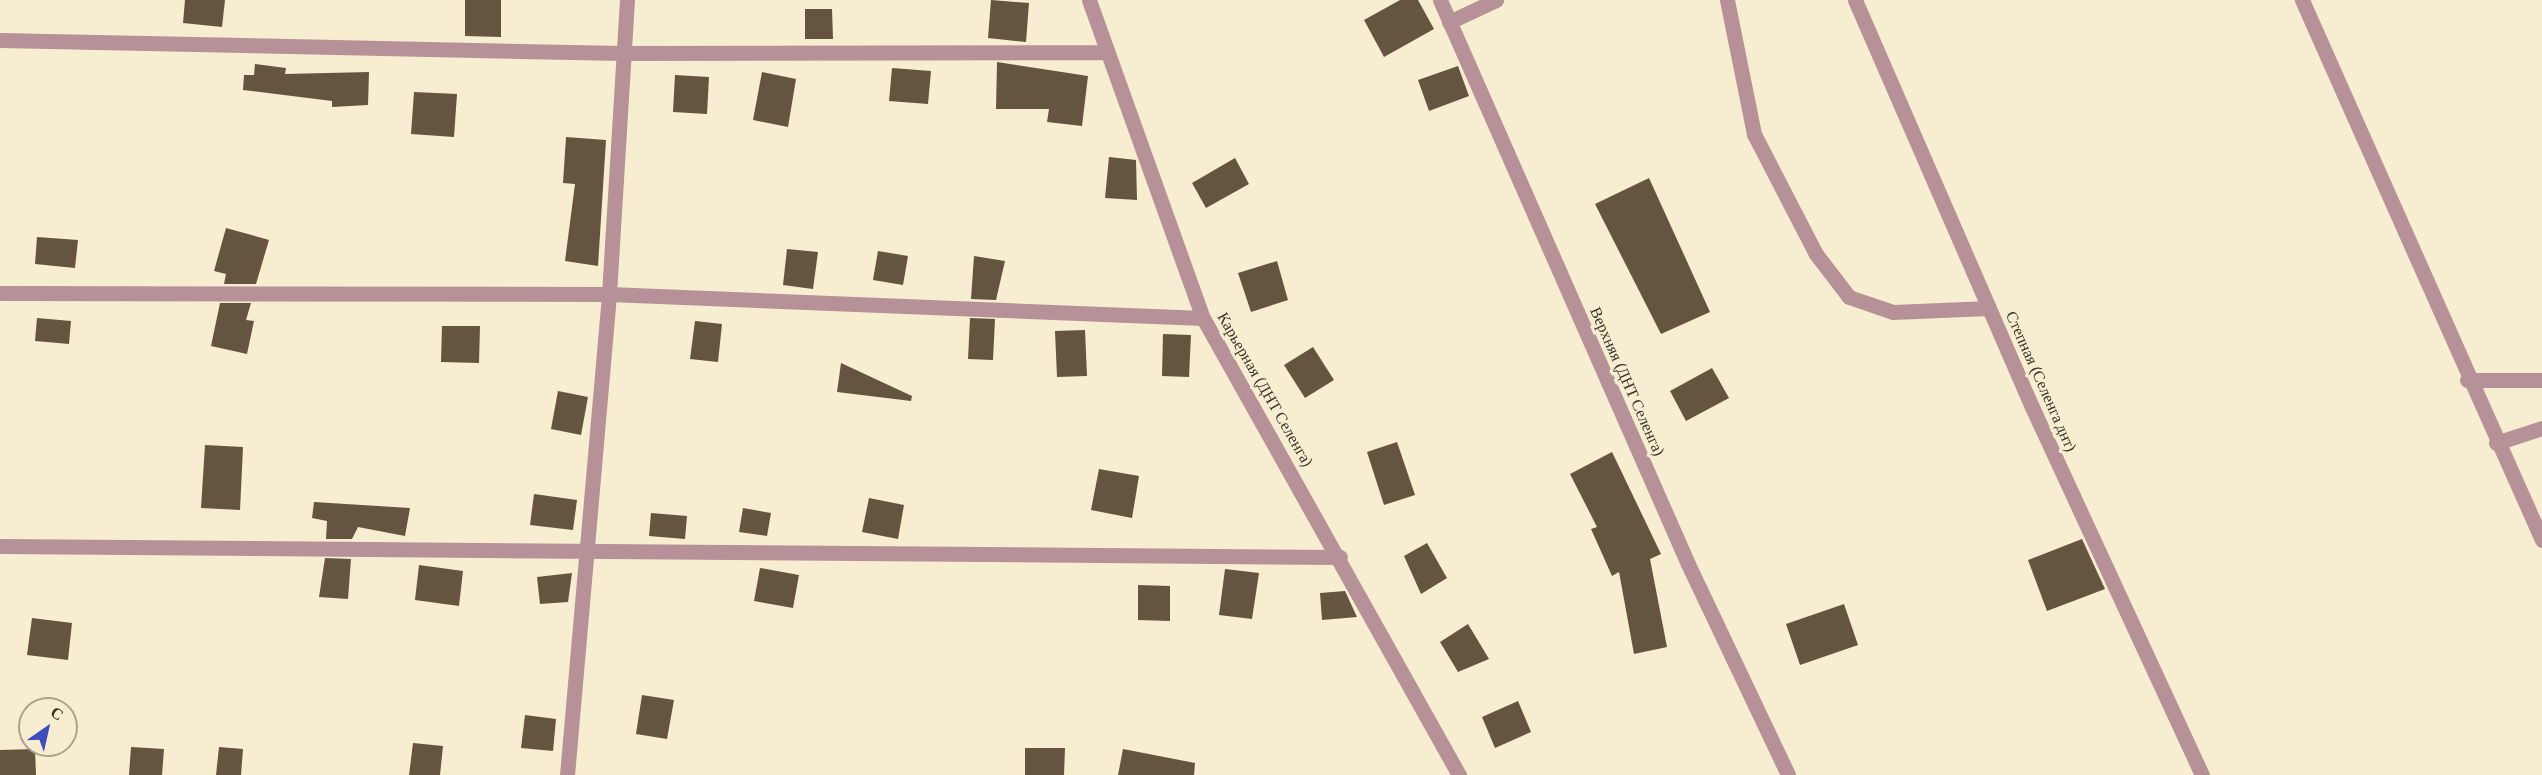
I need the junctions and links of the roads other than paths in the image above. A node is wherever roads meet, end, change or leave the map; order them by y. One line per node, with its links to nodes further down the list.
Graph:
1 (627, 0): 11 (street)
2 (1089, 0): 10 (street, Карьерная (ДНТ Селенга))
3 (1440, 0): 8 (street, Верхняя (ДНТ Селенга))
4 (1496, 0): 8 (street)
5 (1727, 0): 14 (street)
6 (1855, 0): 14 (street, Степная (Селенга днт))
7 (2302, 0): 16 (street)
8 (1449, 22): 26 (street, Верхняя (ДНТ Селенга))
9 (0, 40): 11 (street)
10 (1107, 52): 11 (street); 15 (street, Карьерная (ДНТ Селенга))
11 (622, 53): 13 (street)
12 (0, 293): 13 (street)
13 (609, 294): 15 (street); 22 (street)
14 (1989, 308): 27 (street, Степная (Селенга днт))
15 (1203, 318): 23 (street, Карьерная (ДНТ Селенга))
16 (2467, 380): 17 (street); 19 (street)
17 (2542, 380)
18 (2542, 428): 19 (street)
19 (2496, 443): 20 (street)
20 (2542, 540)
21 (0, 546): 22 (street)
22 (587, 551): 23 (street); 24 (street)
23 (1340, 557): 25 (street, Карьерная (ДНТ Селенга))
24 (567, 775)
25 (1459, 775)
26 (1788, 775)
27 (2202, 775)

